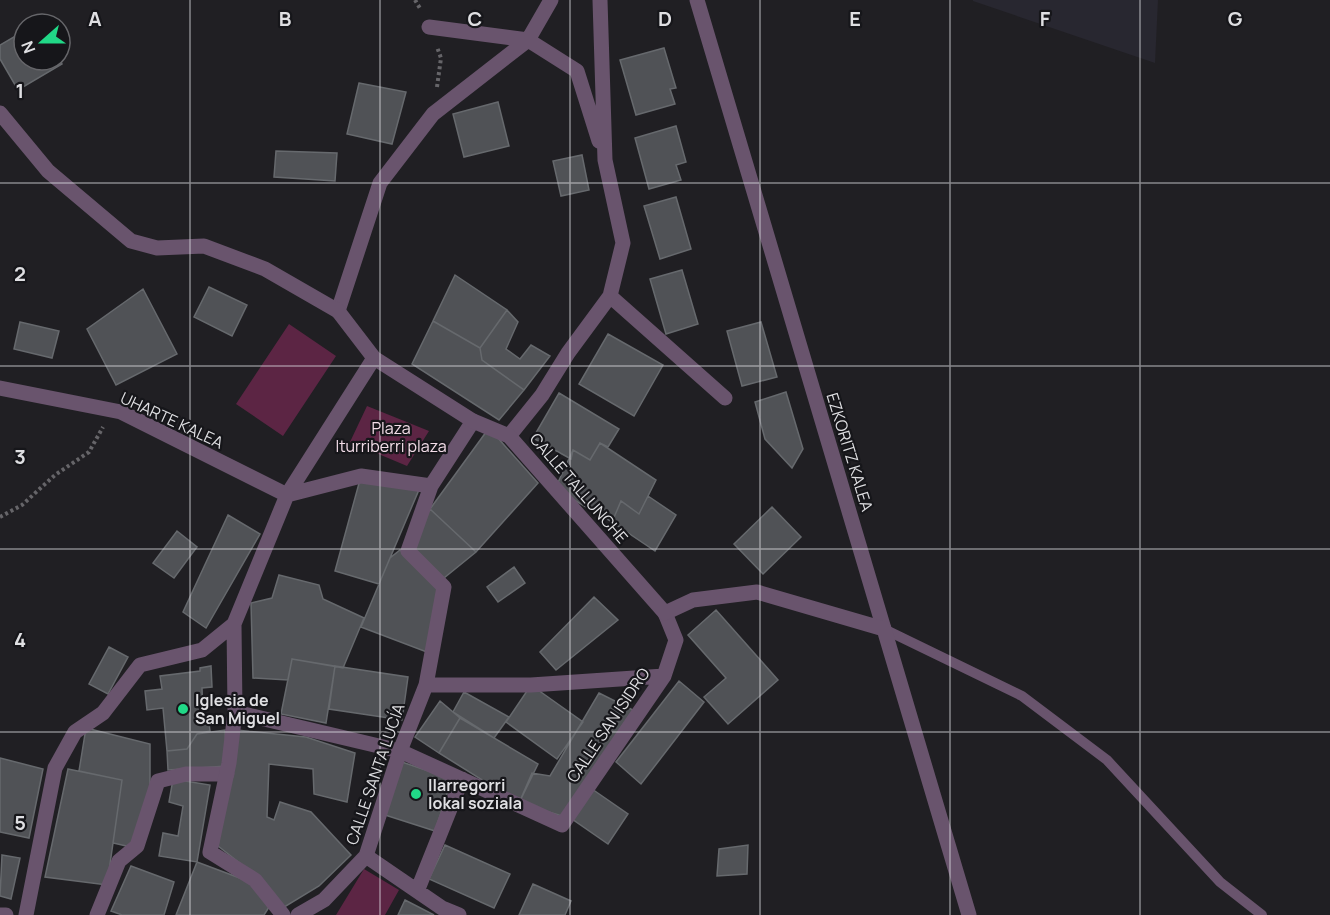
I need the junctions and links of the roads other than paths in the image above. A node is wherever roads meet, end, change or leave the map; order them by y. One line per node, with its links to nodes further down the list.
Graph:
1 (551, 0): 5 (street)
2 (600, 0): 7 (street, CALLE TALLUNCHE)
3 (697, 0): 19 (street, EZKORITZ KALEA)
4 (429, 27): 5 (street, CALLE TALLUNCHE)
5 (528, 40): 7 (street, CALLE TALLUNCHE); 9 (street)
6 (0, 112): 9 (street)
7 (605, 160): 8 (street, CALLE TALLUNCHE)
8 (610, 296): 12 (street); 14 (street, CALLE TALLUNCHE)
9 (338, 311): 10 (street)
10 (374, 358): 13 (street); 16 (street)
11 (0, 388): 16 (street, UHARTE KALEA)
12 (725, 398)
13 (473, 421): 14 (street); 15 (street)
14 (508, 436): 17 (street, CALLE TALLUNCHE)
15 (431, 486): 16 (street); 22 (street, CALLE SANTA LUCÍA)
16 (287, 495): 18 (street)
17 (665, 613): 19 (street); 20 (street, CALLE TALLUNCHE)
18 (234, 624): 23 (street); 31 (street)
19 (884, 629): 36 (street, EZKORITZ KALEA); 37 (lane)
20 (675, 640): 21 (street, CALLE SAN ISIDRO)
21 (664, 676): 22 (street); 26 (street, CALLE SAN ISIDRO)
22 (426, 686): 24 (street, CALLE SANTA LUCÍA)
23 (235, 712): 24 (street); 25 (street)
24 (400, 751): 26 (street); 27 (street, CALLE SANTA LUCÍA)
25 (227, 774): 32 (street); 33 (street)
26 (462, 779): 28 (street)
27 (366, 856): 28 (street); 34 (street, CALLE SANTA LUCÍA)
28 (418, 889): 35 (street)
29 (0, 915): 30 (street)
30 (6, 915)
31 (26, 915)
32 (98, 915)
33 (283, 915)
34 (298, 915)
35 (459, 915)
36 (969, 915)
37 (1262, 915)

